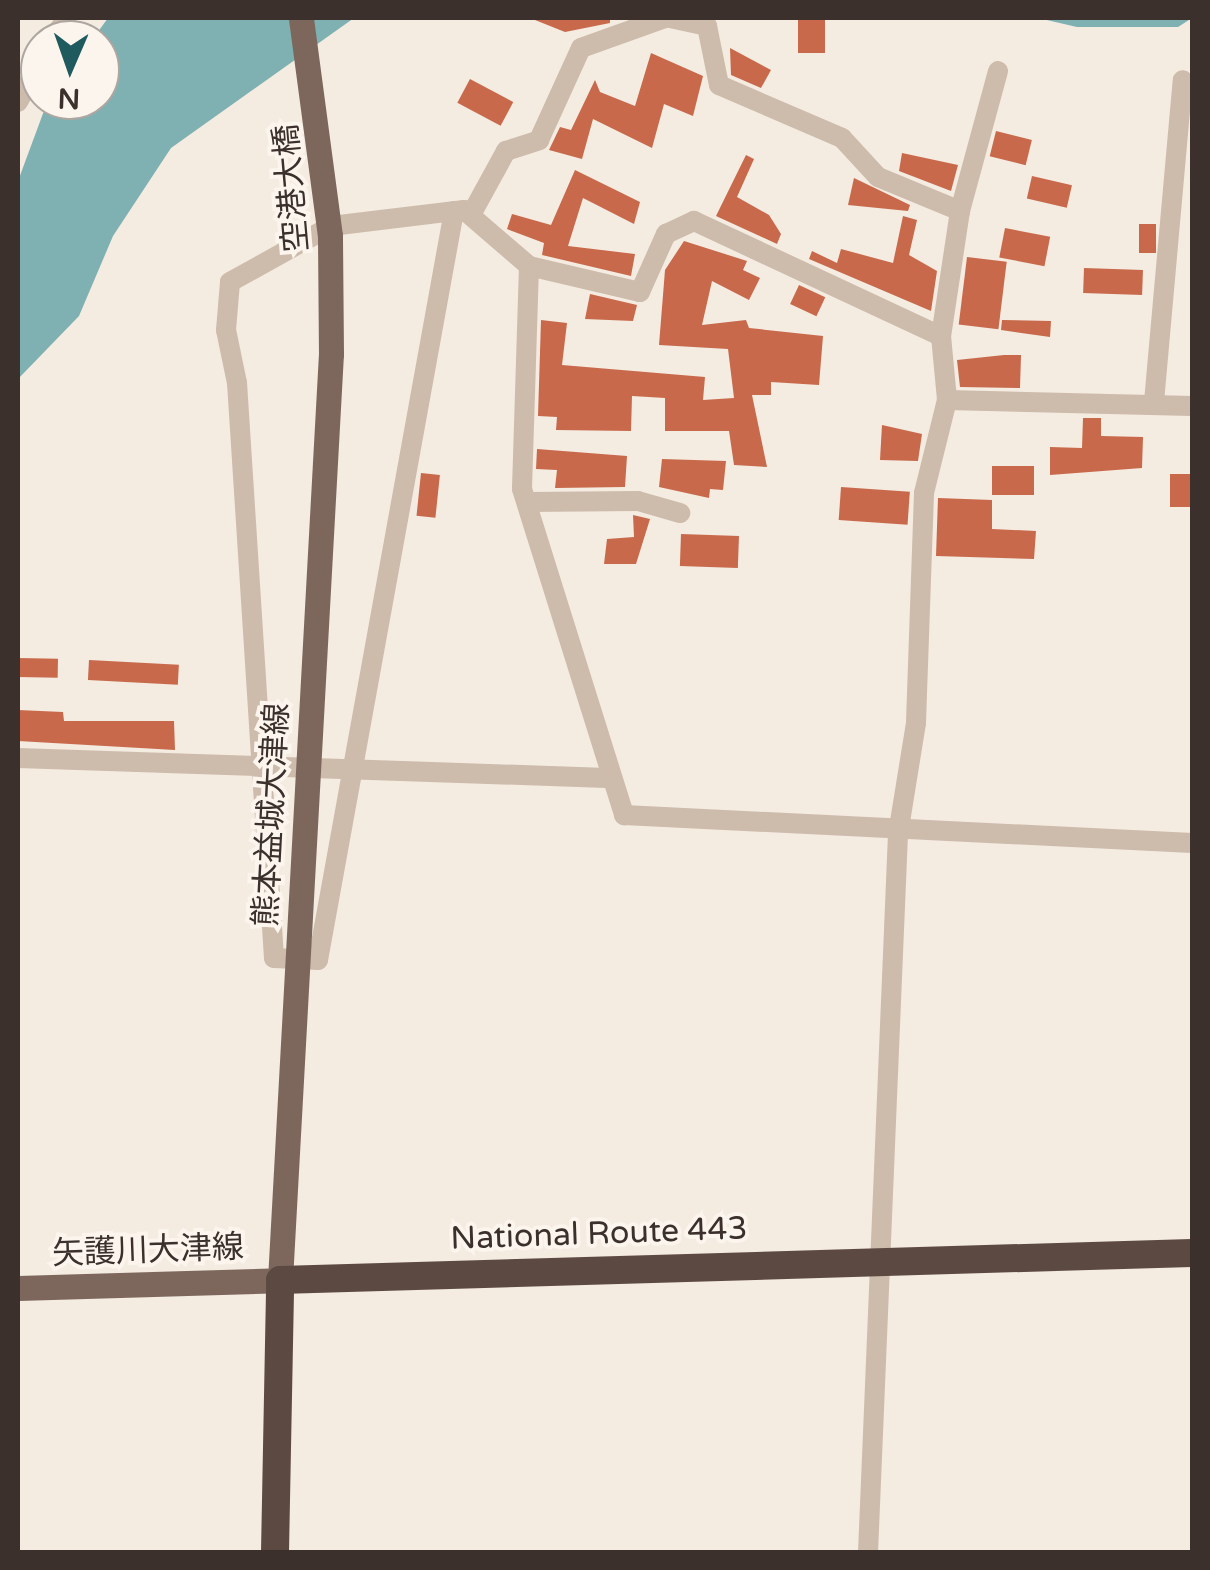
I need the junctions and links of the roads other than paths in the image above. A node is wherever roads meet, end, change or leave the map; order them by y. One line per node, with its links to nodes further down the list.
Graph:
1 (301, 18): 9 (main road, 空港大橋)
2 (668, 18): 5 (street); 6 (street)
3 (998, 71): 5 (street)
4 (1183, 80): 11 (street)
5 (960, 211): 8 (street)
6 (463, 212): 7 (street); 16 (street); 17 (street)
7 (529, 266): 8 (street); 13 (street)
8 (942, 336): 10 (street)
9 (332, 354): 21 (main road, 熊本益城大津線)
10 (946, 400): 11 (street); 19 (street)
11 (1154, 402): 12 (street)
12 (1192, 406)
13 (527, 502): 14 (street); 18 (street)
14 (680, 513)
15 (18, 758): 16 (street)
16 (262, 768): 17 (street); 21 (street)
17 (349, 770): 18 (street); 21 (street)
18 (607, 778): 19 (street)
19 (898, 834): 20 (street); 23 (street)
20 (1192, 842)
21 (296, 961): 24 (main road, 熊本益城大津線)
22 (1192, 1252): 23 (highway, National Route 443)
23 (877, 1260): 24 (highway, National Route 443); 27 (street)
24 (280, 1280): 25 (main road, 矢護川大津線); 26 (highway)
25 (18, 1288)
26 (275, 1552)
27 (868, 1552)

